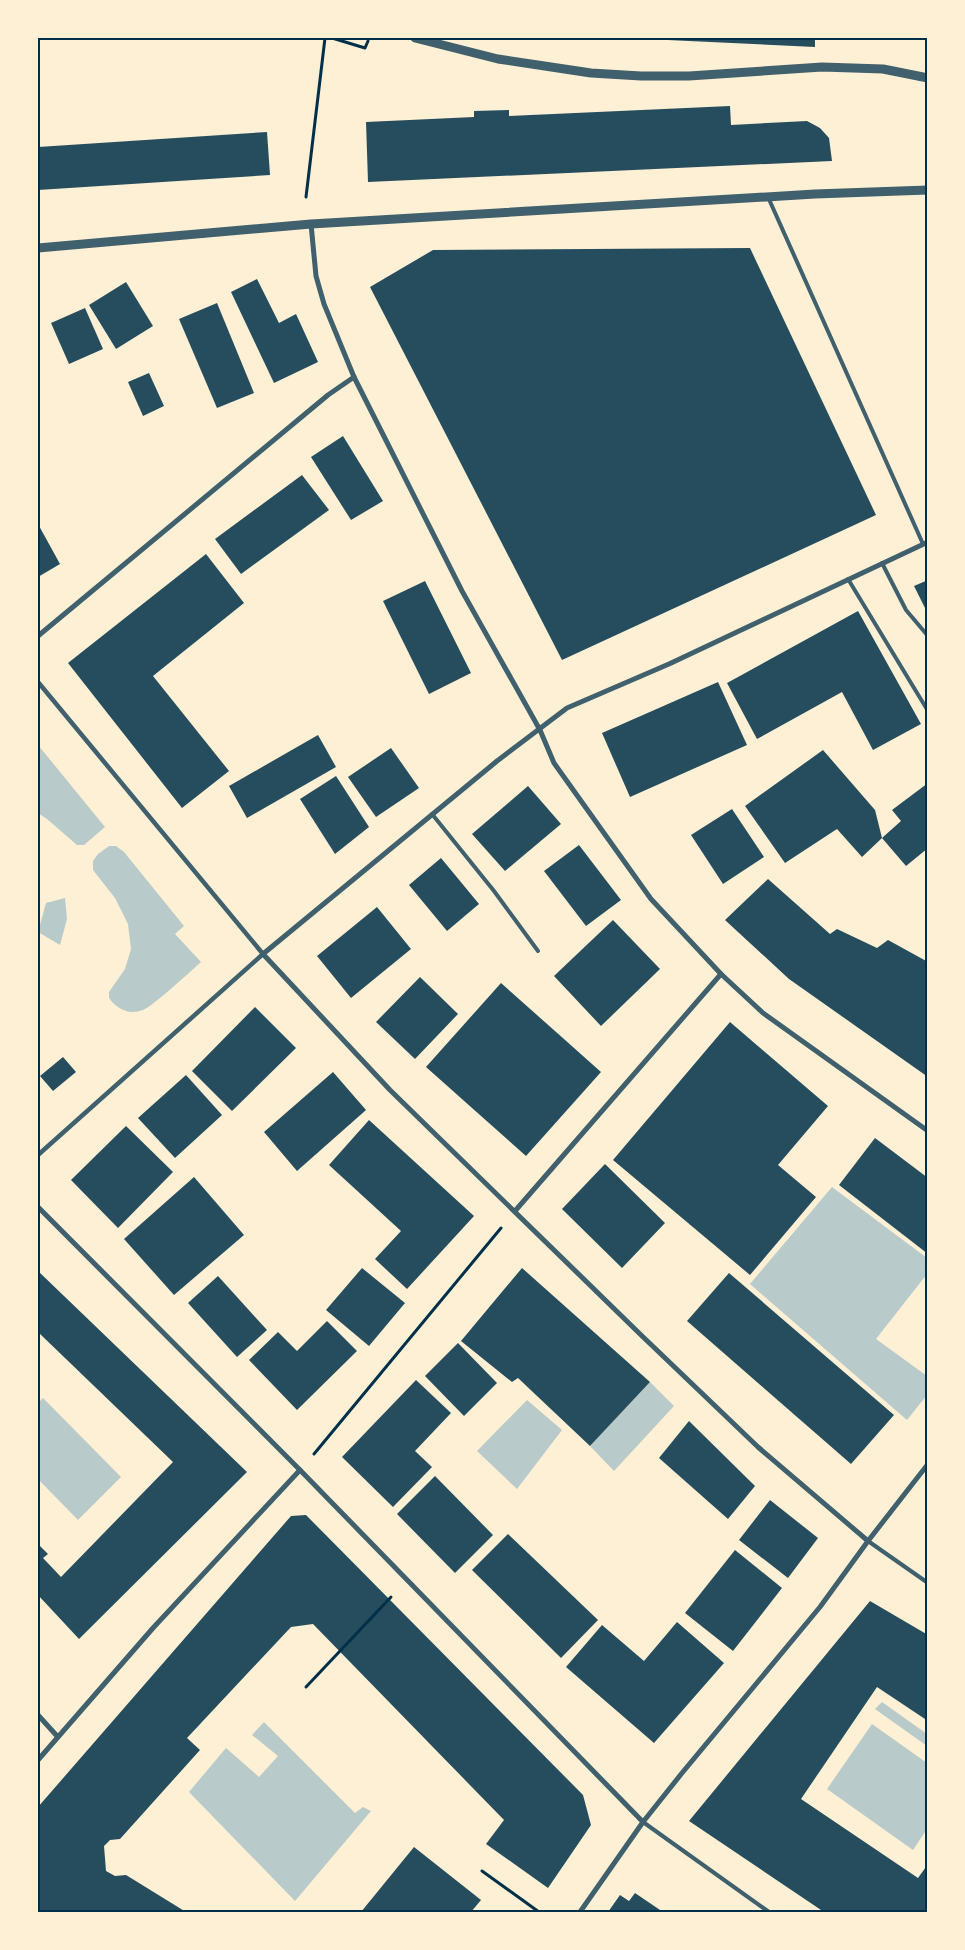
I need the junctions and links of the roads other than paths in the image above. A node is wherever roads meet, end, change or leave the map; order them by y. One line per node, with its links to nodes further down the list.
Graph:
1 (414, 38): 2 (street)
2 (928, 78)
3 (928, 190): 4 (street)
4 (768, 197): 5 (street); 8 (lane)
5 (311, 224): 6 (street); 7 (street)
6 (38, 248)
7 (354, 377): 11 (street); 15 (street)
8 (926, 543): 9 (street)
9 (882, 563): 10 (street); 12 (lane)
10 (848, 579): 14 (lane); 15 (street)
11 (38, 636)
12 (928, 636)
13 (38, 682): 18 (street)
14 (928, 711)
15 (540, 730): 16 (street); 19 (street)
16 (432, 814): 17 (lane); 18 (street)
17 (538, 951)
18 (263, 954): 21 (street); 23 (street)
19 (721, 974): 20 (street); 23 (street)
20 (928, 1131)
21 (38, 1155)
22 (38, 1207): 25 (street)
23 (515, 1211): 26 (street)
24 (928, 1464): 26 (street)
25 (300, 1470): 29 (street); 31 (street)
26 (868, 1541): 27 (lane); 31 (street)
27 (928, 1584)
28 (38, 1715): 29 (street)
29 (57, 1736): 30 (street)
30 (38, 1760)
31 (643, 1822): 32 (street); 33 (lane)
32 (580, 1912)
33 (769, 1912)

